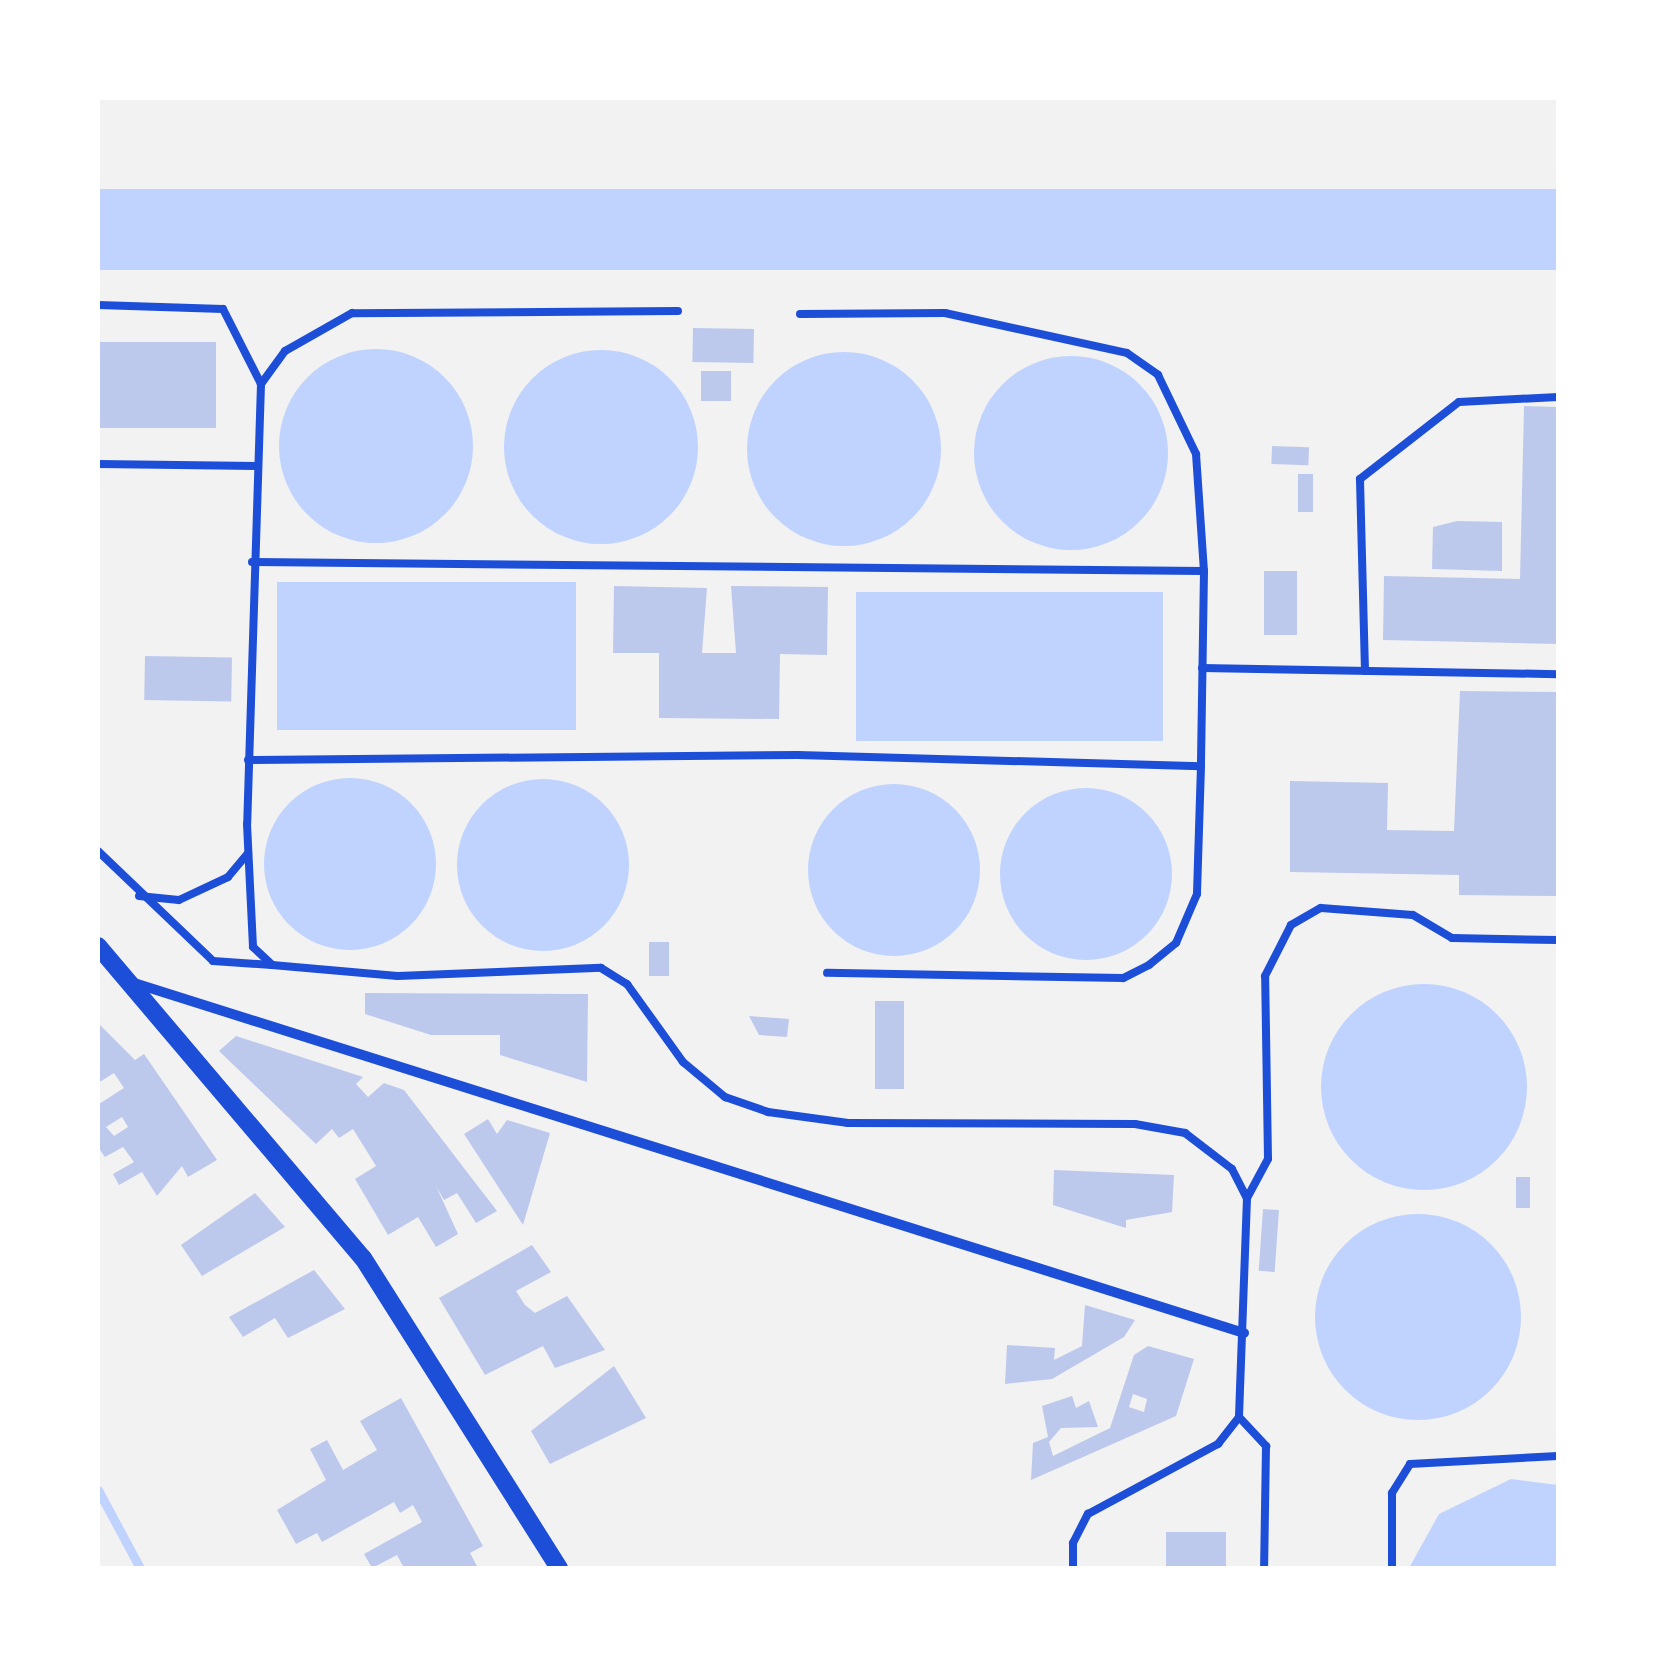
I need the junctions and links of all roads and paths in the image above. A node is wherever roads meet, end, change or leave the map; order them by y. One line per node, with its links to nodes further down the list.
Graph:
1 (98, 305): 4 (lane)
2 (678, 311): 4 (lane)
3 (800, 314): 9 (lane)
4 (260, 384): 7 (lane)
5 (1558, 397): 11 (lane)
6 (98, 464): 7 (lane)
7 (256, 466): 8 (lane)
8 (252, 562): 9 (lane); 13 (lane)
9 (1204, 571): 10 (lane)
10 (1202, 668): 11 (lane); 14 (lane)
11 (1365, 671): 12 (lane)
12 (1558, 674)
13 (248, 760): 14 (lane); 16 (lane)
14 (1201, 766): 21 (lane)
15 (98, 850): 17 (lane)
16 (248, 853): 17 (lane); 20 (lane)
17 (139, 896): 20 (lane)
18 (1558, 940): 23 (lane)
19 (98, 946): 22 (street)
20 (272, 965): 23 (lane)
21 (827, 973)
22 (125, 980): 24 (street); 27 (street)
23 (1247, 1198): 24 (lane)
24 (1244, 1333): 25 (lane)
25 (1238, 1417): 28 (lane); 29 (lane)
26 (1558, 1456): 30 (lane)
27 (559, 1568)
28 (1073, 1568)
29 (1264, 1568)
30 (1392, 1568)

